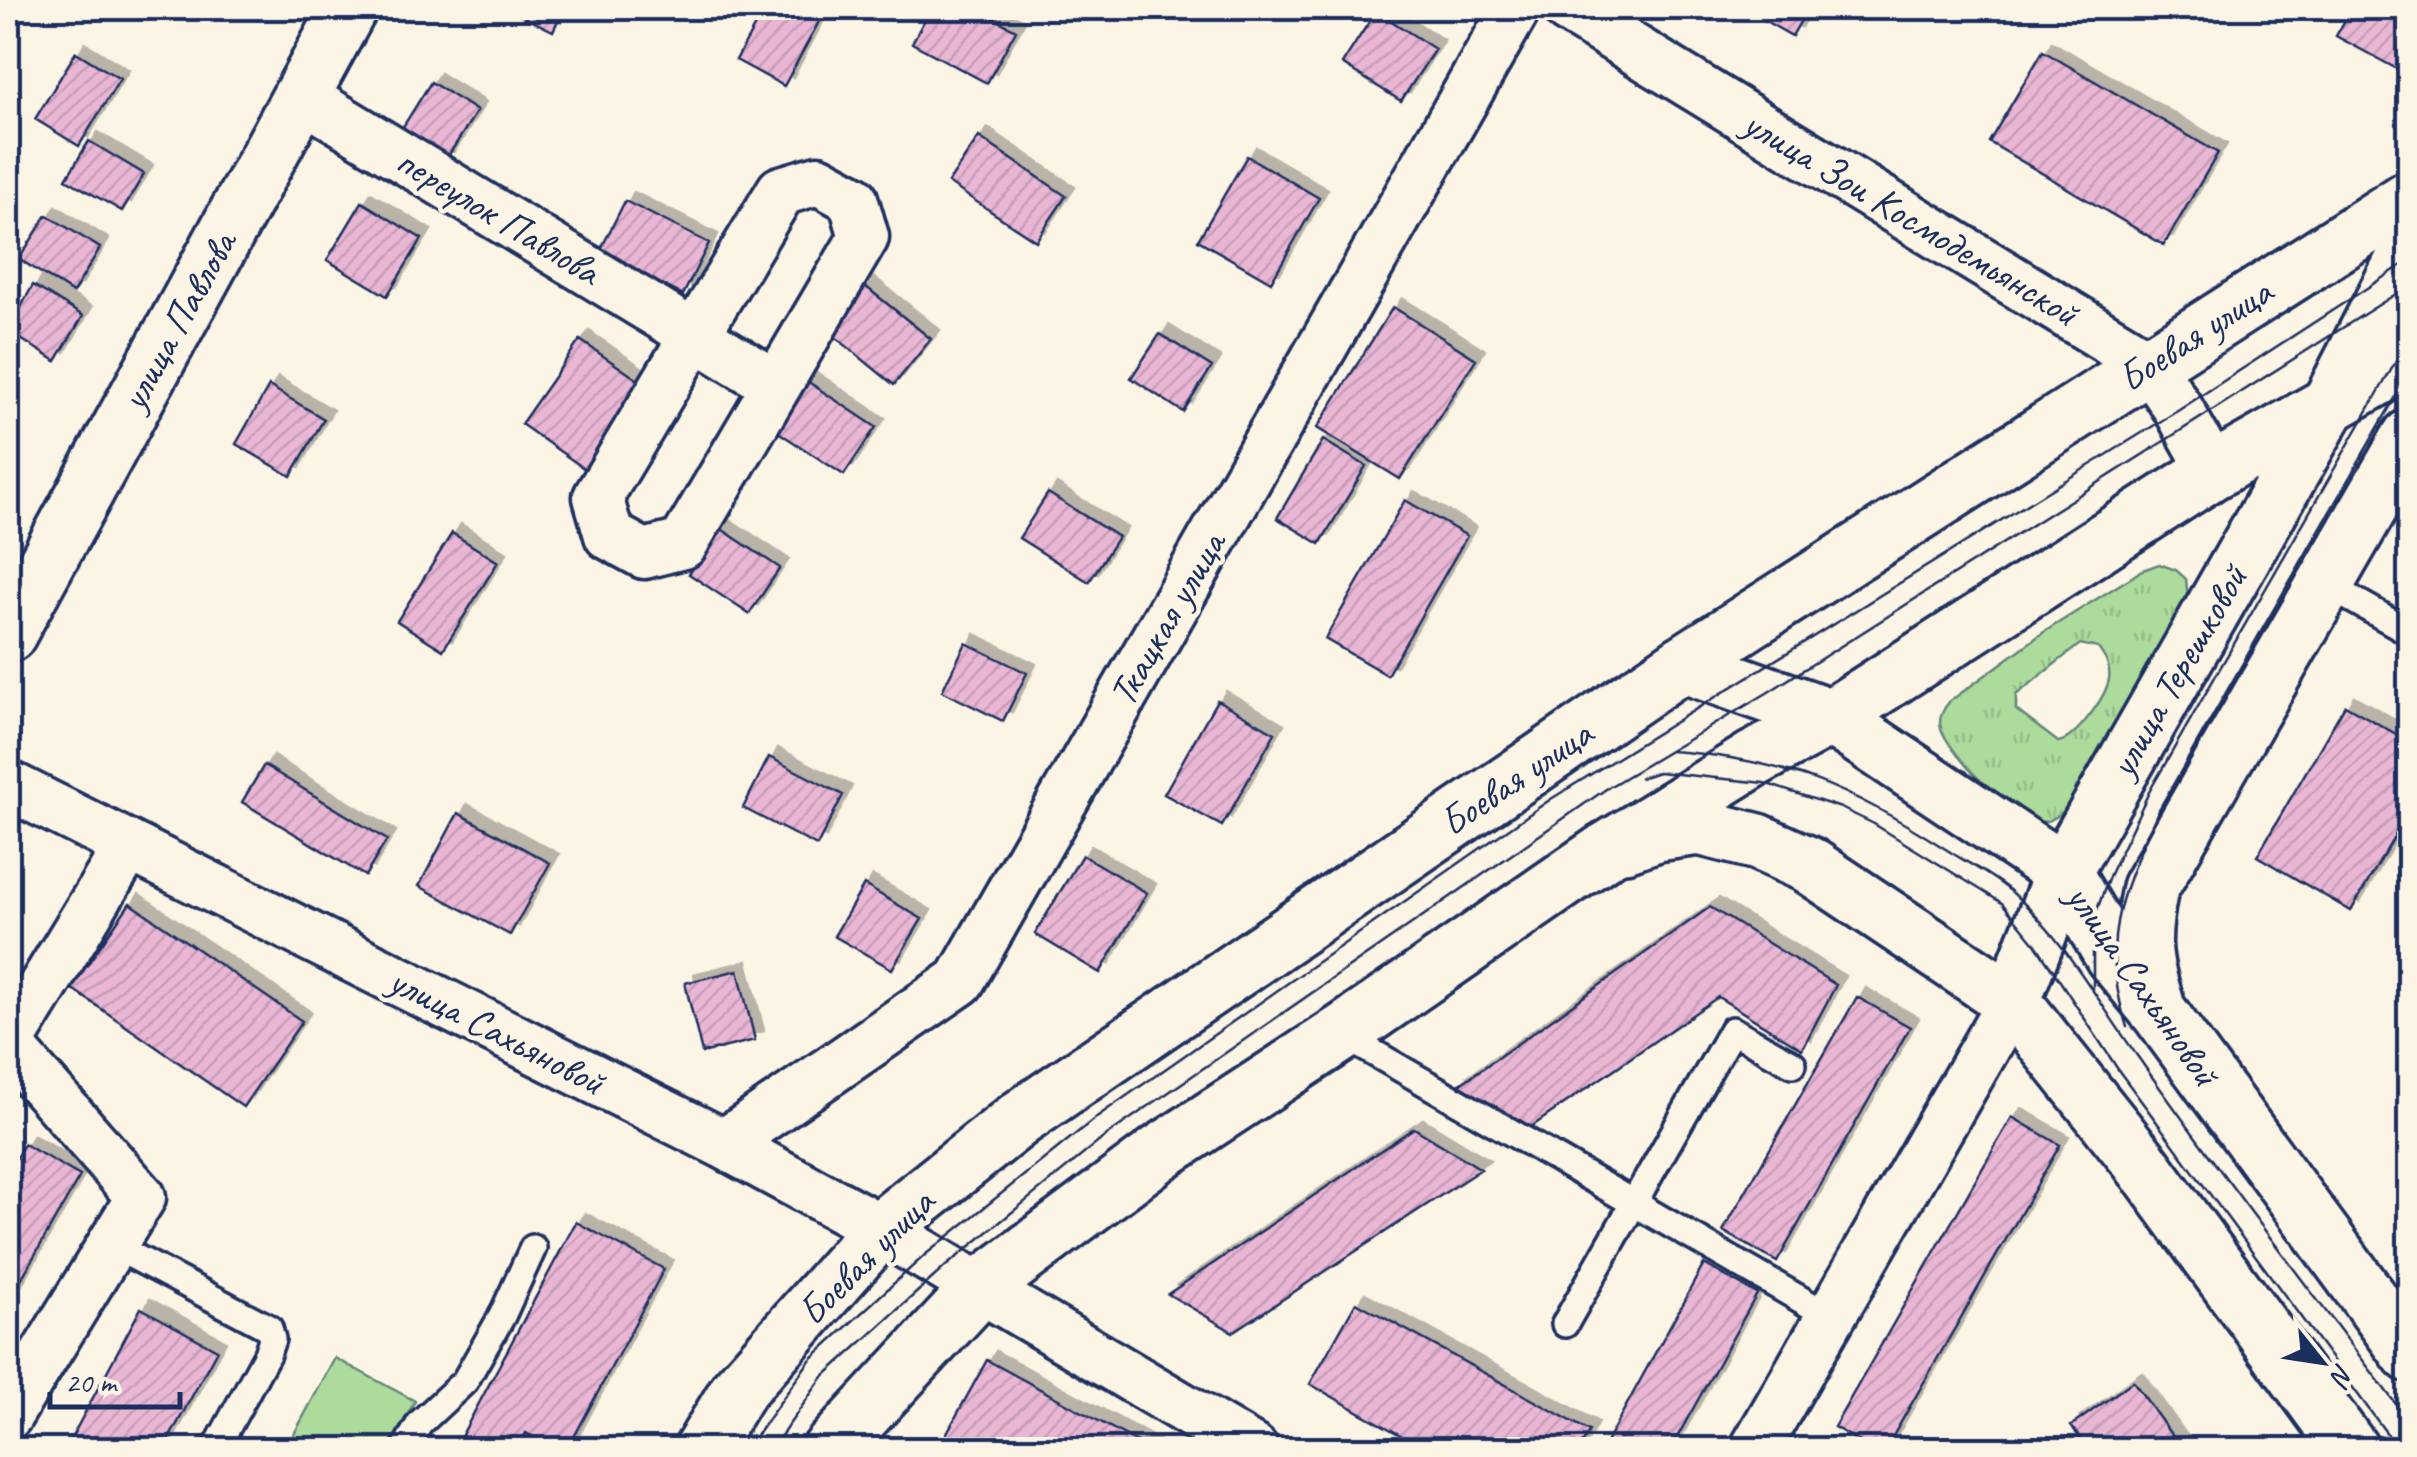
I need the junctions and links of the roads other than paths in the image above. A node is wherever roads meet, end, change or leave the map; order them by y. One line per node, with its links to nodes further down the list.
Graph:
1 (349, 8): 4 (main road, улица Павлова)
2 (1516, 8): 29 (street, Ткацкая улица)
3 (1567, 8): 9 (street, улица Зои Космодемьянской)
4 (301, 96): 7 (street, переулок Павлова); 16 (main road, улица Павлова)
5 (2410, 198): 9 (main road, Боевая улица)
6 (2410, 248): 11 (main road, улица Терешковой)
7 (695, 336): 10 (street, переулок Павлова); 10 (street); 10 (street)
8 (2410, 360): 11 (main road)
9 (2149, 364): 13 (street, улица Зои Космодемьянской); 17 (main road, Боевая улица)
10 (774, 384)
11 (2330, 404): 13 (main road); 22 (main road, улица Терешковой)
12 (2410, 438): 14 (main road)
13 (2213, 471): 18 (main road)
14 (2325, 584): 15 (lane); 25 (main road)
15 (2410, 632)
16 (8, 634)
17 (1682, 664): 18 (main road, улица Сахьяновой); 31 (main road, Боевая улица)
18 (1831, 717): 21 (main road); 22 (main road, улица Сахьяновой)
19 (8, 785): 20 (street, улица Сахьяновой)
20 (128, 847): 27 (street); 29 (street, улица Сахьяновой)
21 (1604, 852): 24 (main road); 26 (main road)
22 (2064, 872): 23 (main road, улица Сахьяновой); 24 (main road, улица Терешковой)
23 (2099, 932): 24 (main road); 25 (main road, улица Сахьяновой)
24 (2012, 1002): 35 (street); 45 (main road)
25 (2159, 1012): 37 (main road, улица Сахьяновой)
26 (1342, 1034): 30 (lane); 34 (main road)
27 (8, 1045): 32 (street)
28 (1793, 1064): 30 (lane)
29 (724, 1144): 31 (street, улица Сахьяновой)
30 (1634, 1203): 35 (lane); 36 (lane)
31 (881, 1229): 34 (street, улица Сахьяновой); 41 (main road, Боевая улица)
32 (112, 1245): 38 (street); 39 (lane)
33 (532, 1248): 40 (lane)
34 (981, 1286): 42 (main road); 43 (street, улица Сахьяновой)
35 (1832, 1317): 44 (street)
36 (1564, 1324)
37 (2410, 1354)
38 (8, 1415)
39 (216, 1450)
40 (404, 1450)
41 (702, 1450)
42 (830, 1450)
43 (1254, 1450)
44 (1754, 1450)
45 (2352, 1450)

